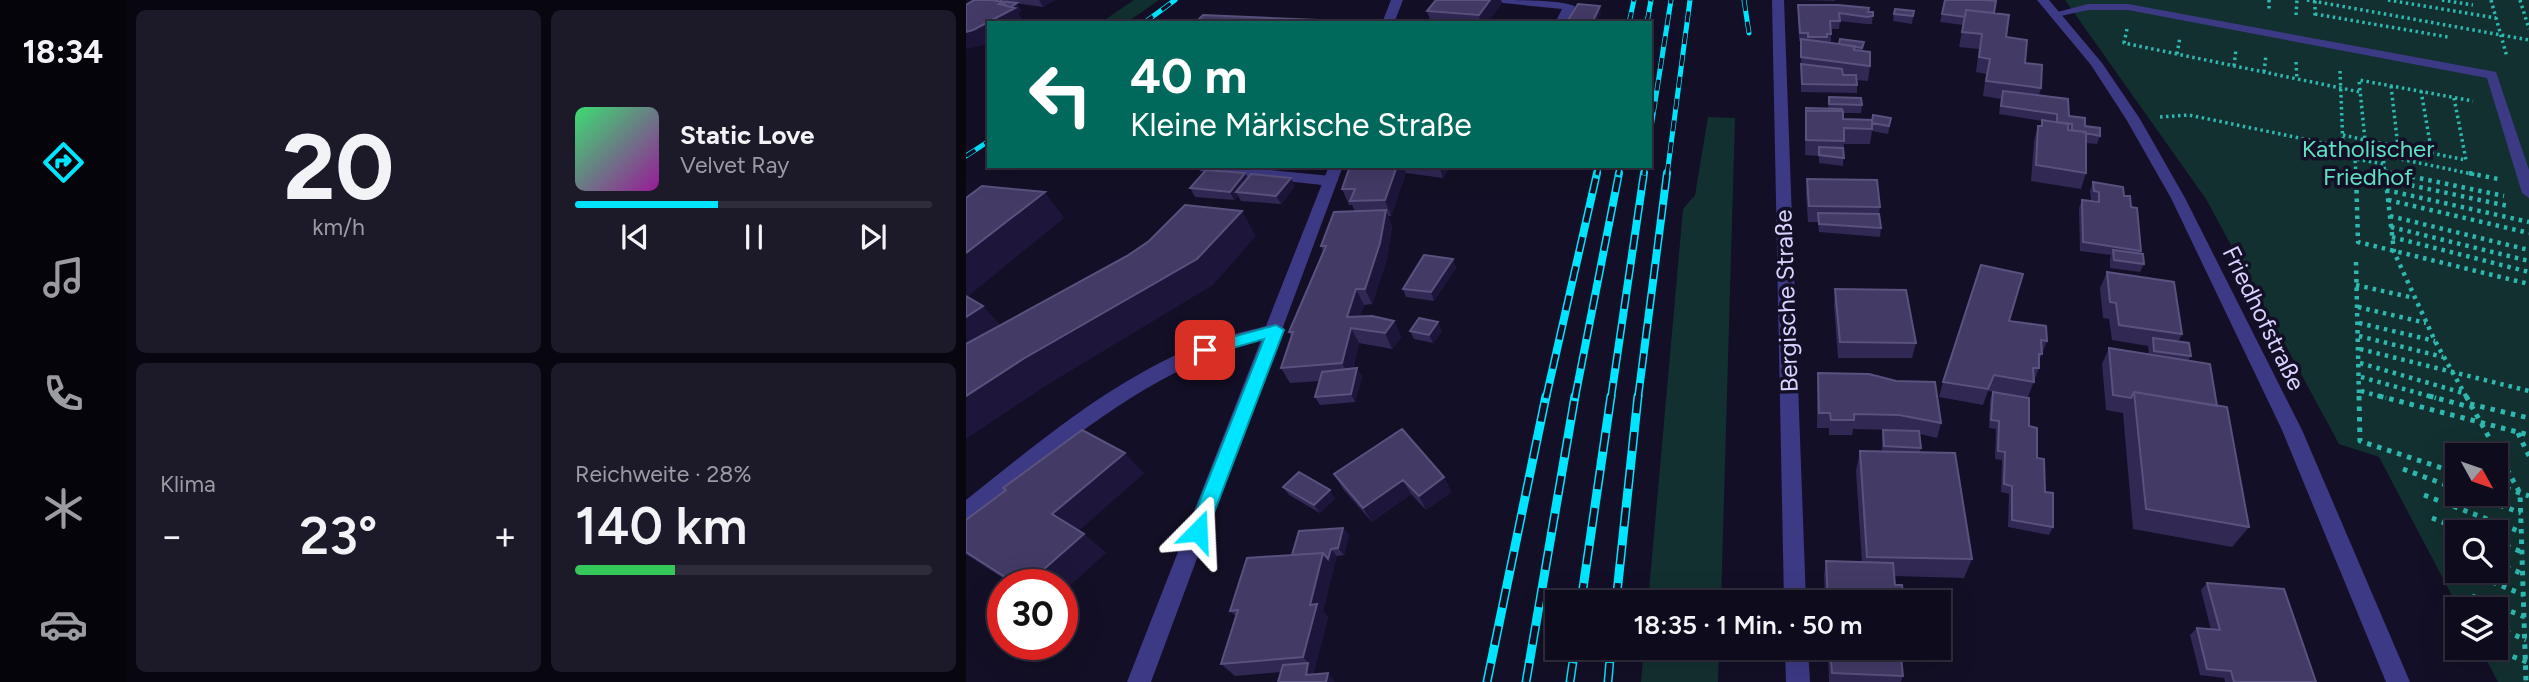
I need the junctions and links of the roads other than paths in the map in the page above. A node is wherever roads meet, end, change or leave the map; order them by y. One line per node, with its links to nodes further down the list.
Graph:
1 (1397, 0): 7 (street)
2 (1503, 0): 8 (street)
3 (1778, 0): 14 (street, Bergische Straße)
4 (2043, 0): 6 (street, Friedhofstraße)
5 (2130, 5): 6 (street); 11 (street)
6 (2056, 14): 18 (street, Friedhofstraße)
7 (1389, 21)
8 (1562, 21)
9 (1205, 168): 10 (street)
10 (1333, 173): 12 (street)
11 (2524, 192)
12 (1276, 330): 13 (street); 16 (street)
13 (966, 512)
14 (1795, 590)
15 (1797, 660): 17 (street)
16 (1139, 682)
17 (1798, 682)
18 (2398, 682)

